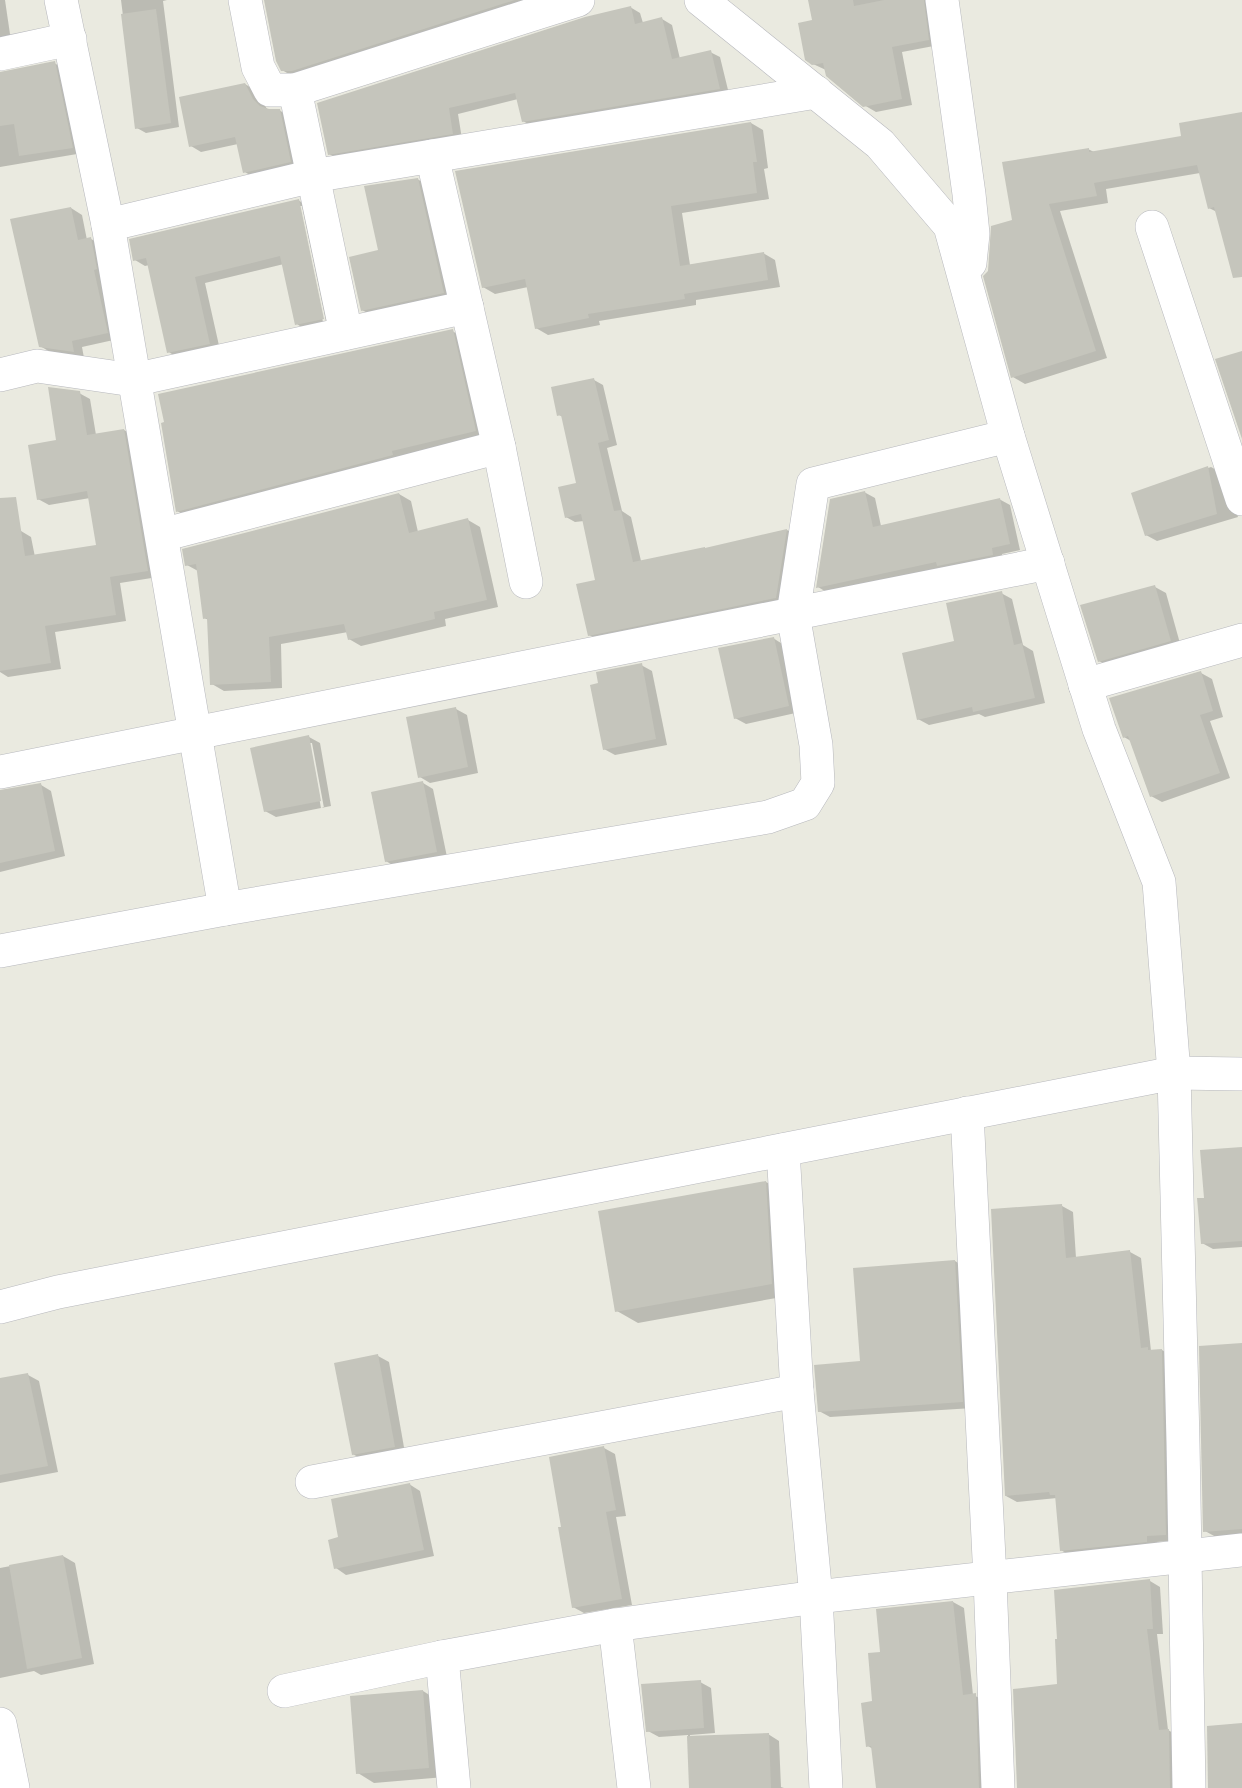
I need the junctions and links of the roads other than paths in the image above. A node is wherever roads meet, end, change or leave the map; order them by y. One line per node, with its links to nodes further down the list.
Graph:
1 (61, 0): 6 (street)
2 (245, 0): 8 (street)
3 (578, 0): 8 (street)
4 (701, 0): 9 (street)
5 (942, 0): 14 (street)
6 (70, 39): 7 (street); 12 (street)
7 (0, 54)
8 (295, 90): 11 (street)
9 (816, 92): 10 (street); 14 (street)
10 (432, 156): 11 (street); 15 (street)
11 (313, 176): 12 (street); 16 (street)
12 (108, 225): 18 (street)
13 (1152, 226): 21 (street)
14 (968, 291): 19 (street)
15 (467, 307): 16 (street); 20 (street)
16 (346, 333): 18 (street)
17 (0, 375): 18 (street)
18 (133, 380): 22 (street)
19 (1008, 436): 23 (street); 25 (street)
20 (499, 447): 22 (street); 24 (street)
21 (1242, 499)
22 (162, 535): 28 (street)
23 (1047, 563): 25 (street); 27 (street)
24 (526, 582)
25 (793, 614): 28 (street); 30 (street)
26 (1242, 640): 27 (street)
27 (1085, 685): 32 (street)
28 (194, 734): 29 (street); 30 (street)
29 (0, 772)
30 (225, 909): 31 (street)
31 (0, 951)
32 (1174, 1073): 33 (street); 34 (street); 40 (street)
33 (1242, 1074)
34 (967, 1113): 35 (street); 41 (street)
35 (783, 1150): 36 (street); 37 (street)
36 (0, 1307)
37 (797, 1391): 38 (street); 42 (street)
38 (312, 1482)
39 (1242, 1550): 40 (street)
40 (1185, 1558): 41 (street); 52 (street)
41 (990, 1579): 42 (street); 51 (street)
42 (816, 1597): 43 (street); 50 (street)
43 (615, 1625): 44 (street); 49 (street)
44 (442, 1657): 45 (street); 48 (street)
45 (284, 1691)
46 (0, 1724): 47 (street)
47 (13, 1788)
48 (454, 1788)
49 (634, 1788)
50 (826, 1788)
51 (998, 1788)
52 (1189, 1788)

